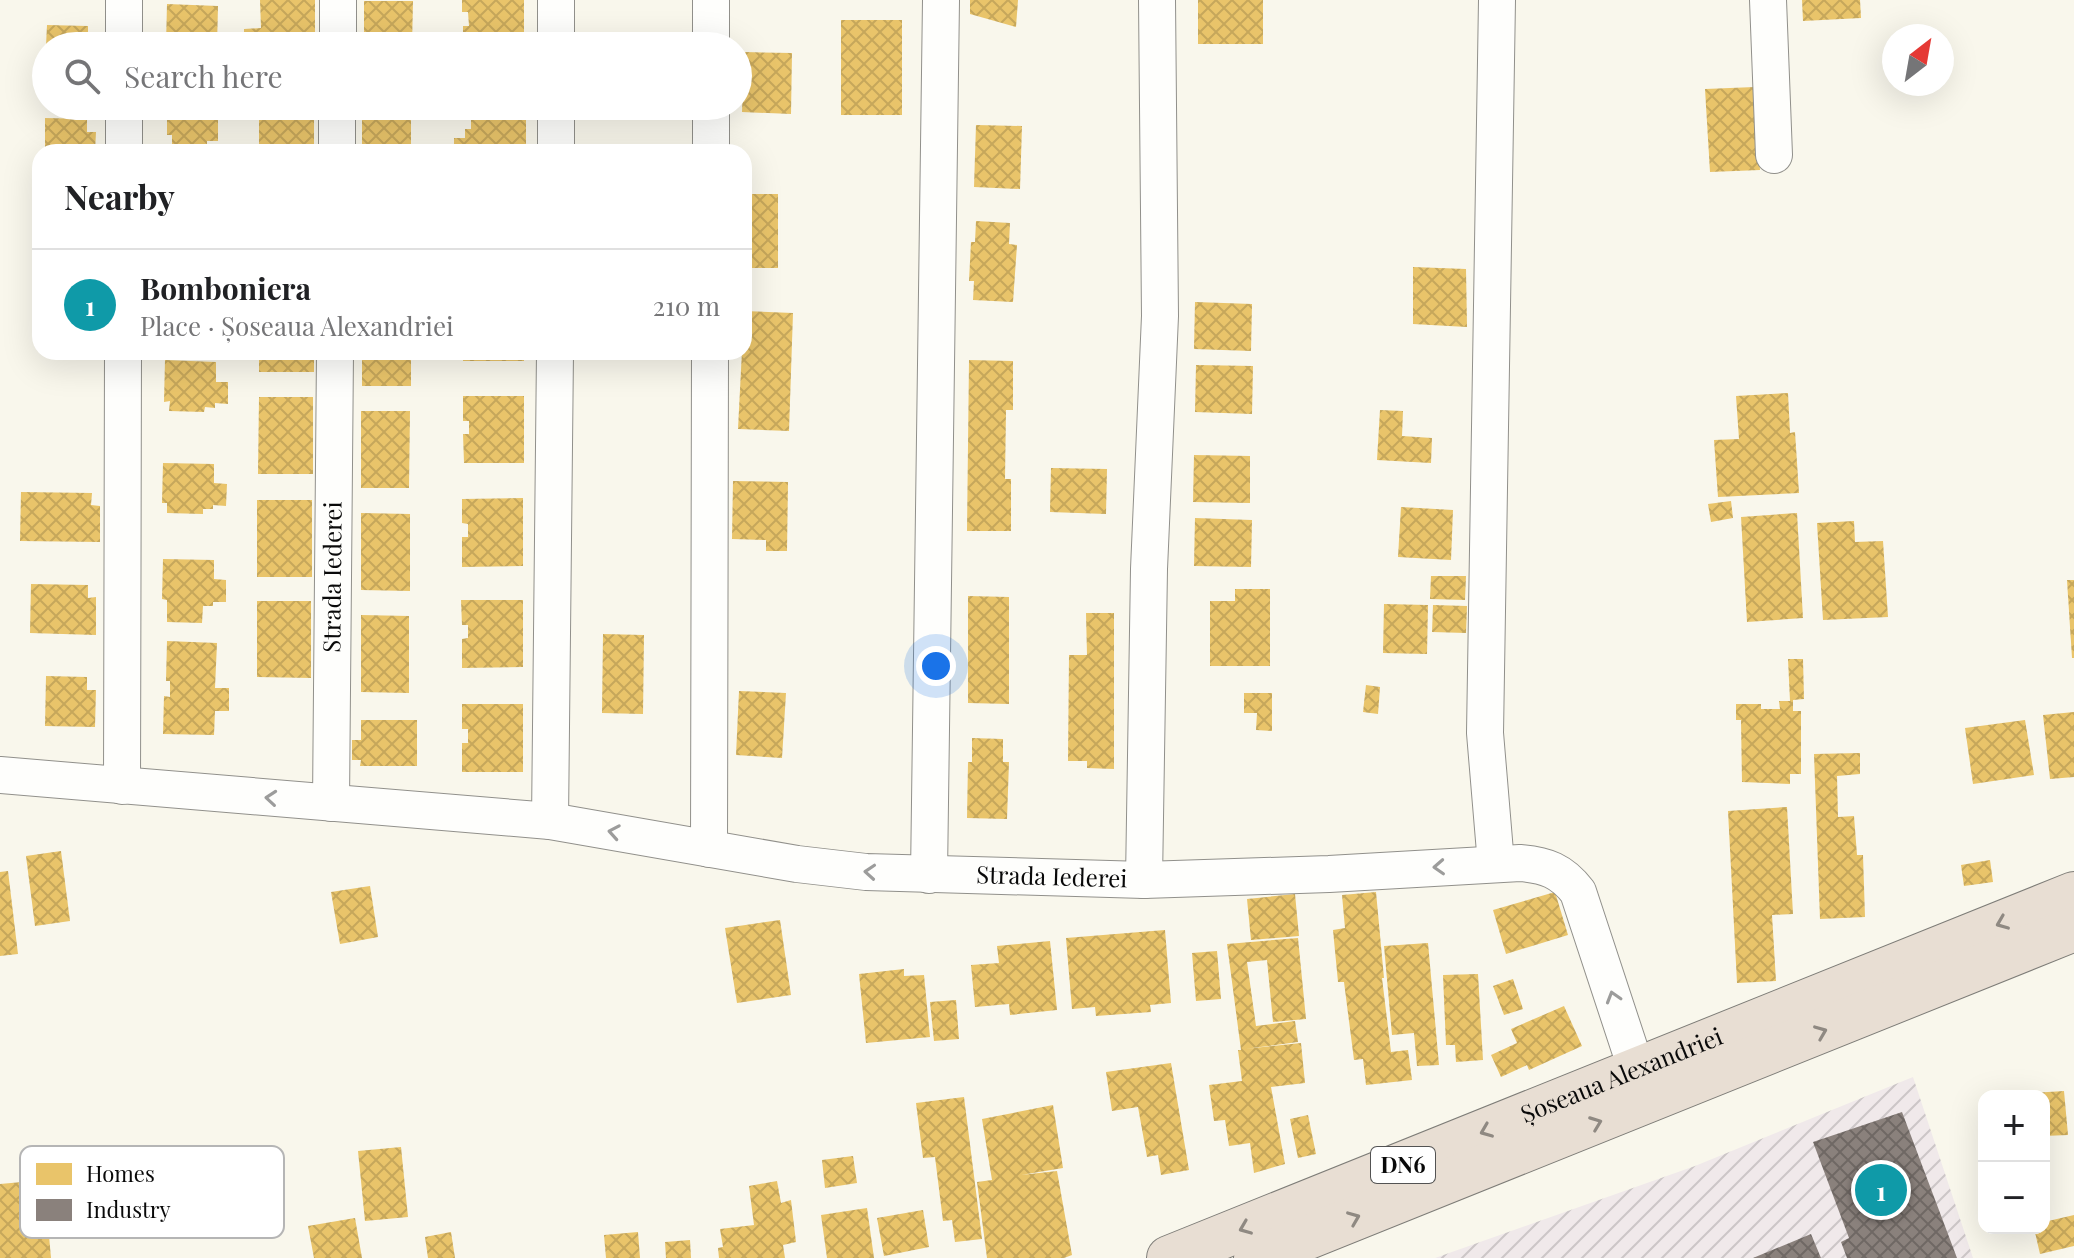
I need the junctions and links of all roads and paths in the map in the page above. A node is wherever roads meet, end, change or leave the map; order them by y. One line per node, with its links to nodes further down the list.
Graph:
1 (124, 0): 9 (street)
2 (338, 0): 10 (street)
3 (556, 0): 11 (street)
4 (711, 0): 12 (street)
5 (941, 0): 32 (street)
6 (1157, 0): 33 (street)
7 (1497, 0): 31 (street)
8 (1768, 0): 21 (street)
9 (124, 32)
10 (338, 32)
11 (556, 32)
12 (711, 32)
13 (124, 120): 17 (street)
14 (337, 120): 18 (street)
15 (556, 120): 19 (street)
16 (711, 120): 20 (street)
17 (124, 144)
18 (337, 144)
19 (556, 144)
20 (711, 144)
21 (1774, 155)
22 (123, 360): 27 (street)
23 (335, 360): 28 (street, Strada Iederei)
24 (555, 360): 29 (street)
25 (710, 360): 30 (street)
26 (0, 775): 27 (street, Strada Iederei)
27 (122, 786): 28 (street, Strada Iederei, one-way to 27)
28 (331, 803): 29 (street, Strada Iederei)
29 (550, 821): 30 (street, Strada Iederei, one-way to 29)
30 (709, 849): 32 (street, Strada Iederei, one-way to 30)
31 (1496, 864): 33 (street, Strada Iederei, one-way to 33); 36 (street, Strada Iederei, one-way to 31)
32 (929, 875): 33 (street, Strada Iederei)
33 (1144, 880)
34 (2074, 894): 36 (highway, Șoseaua Alexandriei / DN6, one-way to 36)
35 (2074, 929): 38 (highway, Șoseaua Alexandriei / DN6, one-way to 35)
36 (1637, 1071): 37 (highway, Șoseaua Alexandriei / DN6, one-way to 37)
37 (1169, 1258)
38 (1256, 1258)

